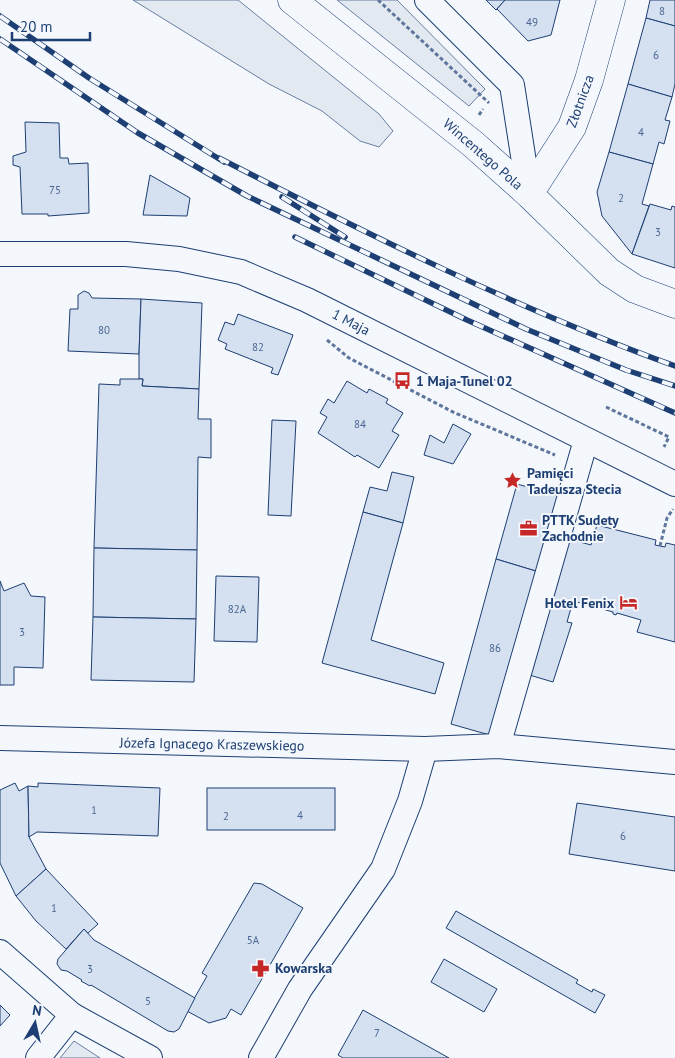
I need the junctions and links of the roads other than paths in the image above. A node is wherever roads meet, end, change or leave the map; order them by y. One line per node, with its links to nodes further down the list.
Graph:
1 (292, 0): 4 (street, Wincentego Pola)
2 (427, 0): 4 (street)
3 (610, 0): 4 (street, Złotnicza)
4 (529, 194): 6 (street, Wincentego Pola)
5 (0, 254): 7 (street, 1 Maja)
6 (675, 304)
7 (586, 440): 8 (street, 1 Maja); 10 (street)
8 (675, 484)
9 (0, 738): 11 (street, Józefa Ignacego Kraszewskiego)
10 (498, 746): 11 (street, Józefa Ignacego Kraszewskiego); 12 (street, Józefa Ignacego Kraszewskiego)
11 (425, 749): 17 (street)
12 (675, 762)
13 (0, 952): 14 (street)
14 (72, 1015): 15 (street); 16 (street)
15 (38, 1058)
16 (150, 1058)
17 (261, 1058)

